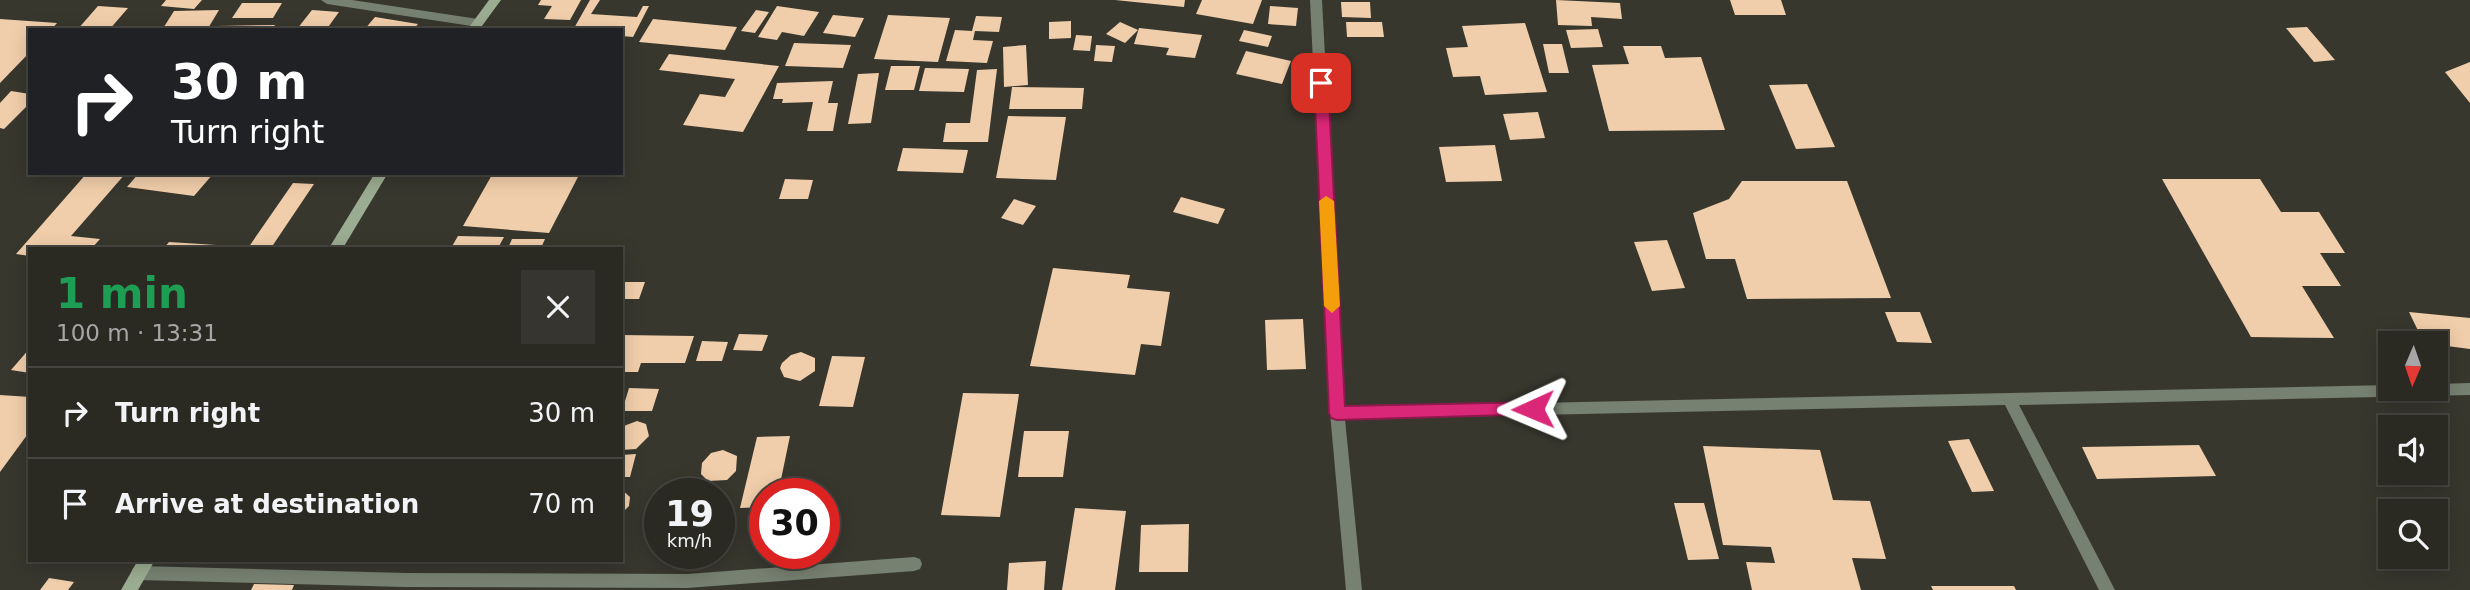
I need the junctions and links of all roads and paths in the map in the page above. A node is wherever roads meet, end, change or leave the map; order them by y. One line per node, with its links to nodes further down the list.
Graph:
1 (327, 0): 4 (street)
2 (495, 0): 4 (street)
3 (1317, 0): 9 (street)
4 (476, 26)
5 (381, 175): 6 (street)
6 (337, 247)
7 (2470, 389): 8 (street)
8 (2009, 399): 9 (street); 14 (street)
9 (1337, 413): 13 (street)
10 (914, 564): 11 (street)
11 (143, 567): 12 (street)
12 (129, 590)
13 (1354, 590)
14 (2107, 590)

